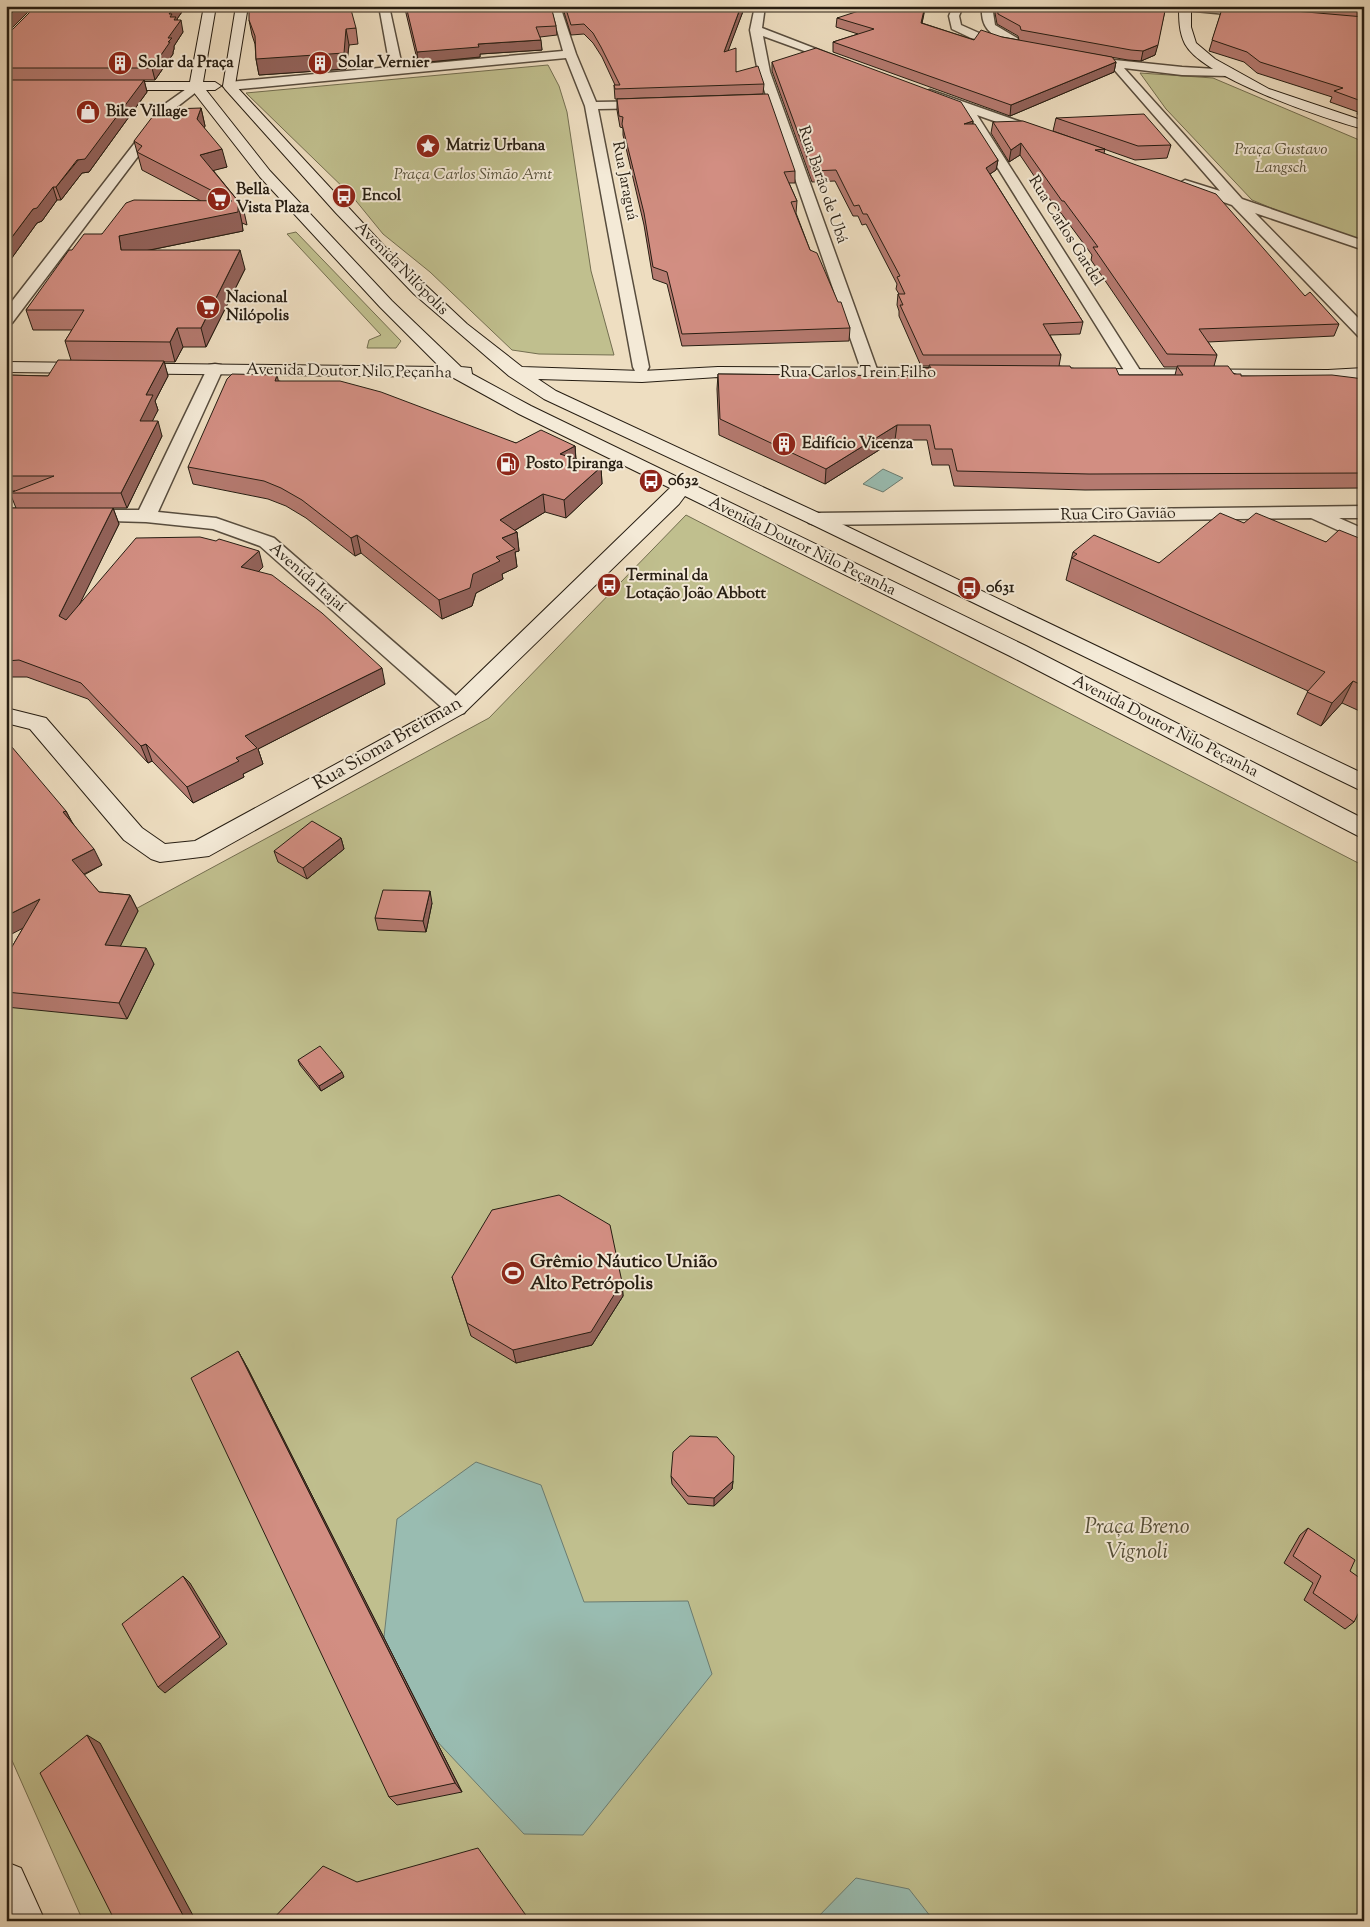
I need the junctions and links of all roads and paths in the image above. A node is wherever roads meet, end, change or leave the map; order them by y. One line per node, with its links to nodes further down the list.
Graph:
1 (210, 6): 18 (main road)
2 (242, 6): 19 (main road)
3 (384, 6): 15 (street)
4 (559, 6): 11 (street, Rua Jaraguá)
5 (760, 6): 10 (street, Rua Barão de Ubá)
6 (958, 6): 7 (street)
7 (988, 6)
8 (1181, 7): 9 (street); 16 (main road)
9 (1269, 15)
10 (756, 30): 14 (street); 38 (street, Rua Barão de Ubá)
11 (570, 54): 15 (street); 22 (street, Rua Jaraguá)
12 (1089, 59): 13 (street)
13 (1115, 64): 16 (street); 27 (street)
14 (856, 67)
15 (397, 71): 19 (street)
16 (1229, 72): 24 (main road)
17 (96, 86): 18 (main road)
18 (196, 86): 19 (main road); 29 (street); 35 (main road, Avenida Nilópolis)
19 (229, 86): 31 (main road, Avenida Nilópolis)
20 (920, 90): 23 (street)
21 (668, 103): 22 (street)
22 (591, 106): 33 (street, Rua Jaraguá)
23 (966, 107): 25 (street); 42 (street, Rua Carlos Gardel)
24 (1364, 125)
25 (1049, 137)
26 (1170, 179): 27 (street)
27 (1235, 202): 28 (street); 30 (street)
28 (1364, 246)
29 (6, 320)
30 (1364, 333)
31 (477, 342): 35 (main road); 36 (main road, Avenida Nilópolis)
32 (6, 367): 34 (main road, Avenida Doutor Nilo Peçanha)
33 (641, 367): 36 (main road, Rua Carlos Trein Filho); 37 (main road, Rua Carlos Trein Filho)
34 (215, 369): 35 (main road, Avenida Doutor Nilo Peçanha); 51 (street)
35 (456, 372): 36 (main road, Rua Carlos Trein Filho); 47 (main road, Avenida Doutor Nilo Peçanha)
36 (514, 372): 44 (main road, Rua Carlos Trein Filho); 46 (main road, Avenida Doutor Nilo Peçanha)
37 (718, 372): 38 (main road, Rua Carlos Trein Filho); 44 (main road, Rua Carlos Trein Filho)
38 (870, 372): 39 (main road, Rua Carlos Trein Filho)
39 (968, 373)
40 (1364, 373): 43 (main road)
41 (1066, 374): 42 (main road)
42 (1135, 374): 43 (main road)
43 (1328, 375): 45 (main road)
44 (606, 378): 46 (main road)
45 (1364, 380)
46 (576, 407): 53 (main road, Avenida Doutor Nilo Peçanha)
47 (682, 493): 56 (main road, Rua Sioma Breitman); 59 (main road, Avenida Doutor Nilo Peçanha)
48 (1309, 512): 49 (street, Rua Ciro Gavião); 52 (street, Rua Ciro Gavião); 54 (street)
49 (1364, 512)
50 (66, 516): 51 (street, Avenida Itajaí)
51 (146, 516): 56 (street, Avenida Itajaí)
52 (873, 518): 53 (street, Rua Ciro Gavião); 55 (street)
53 (816, 519): 55 (main road, Avenida Doutor Nilo Peçanha)
54 (1364, 536)
55 (856, 538): 58 (main road, Avenida Doutor Nilo Peçanha)
56 (456, 708): 57 (main road, Rua Sioma Breitman)
57 (6, 715)
58 (1364, 784)
59 (1364, 830)
60 (6, 1883): 61 (main road)
61 (23, 1921)

